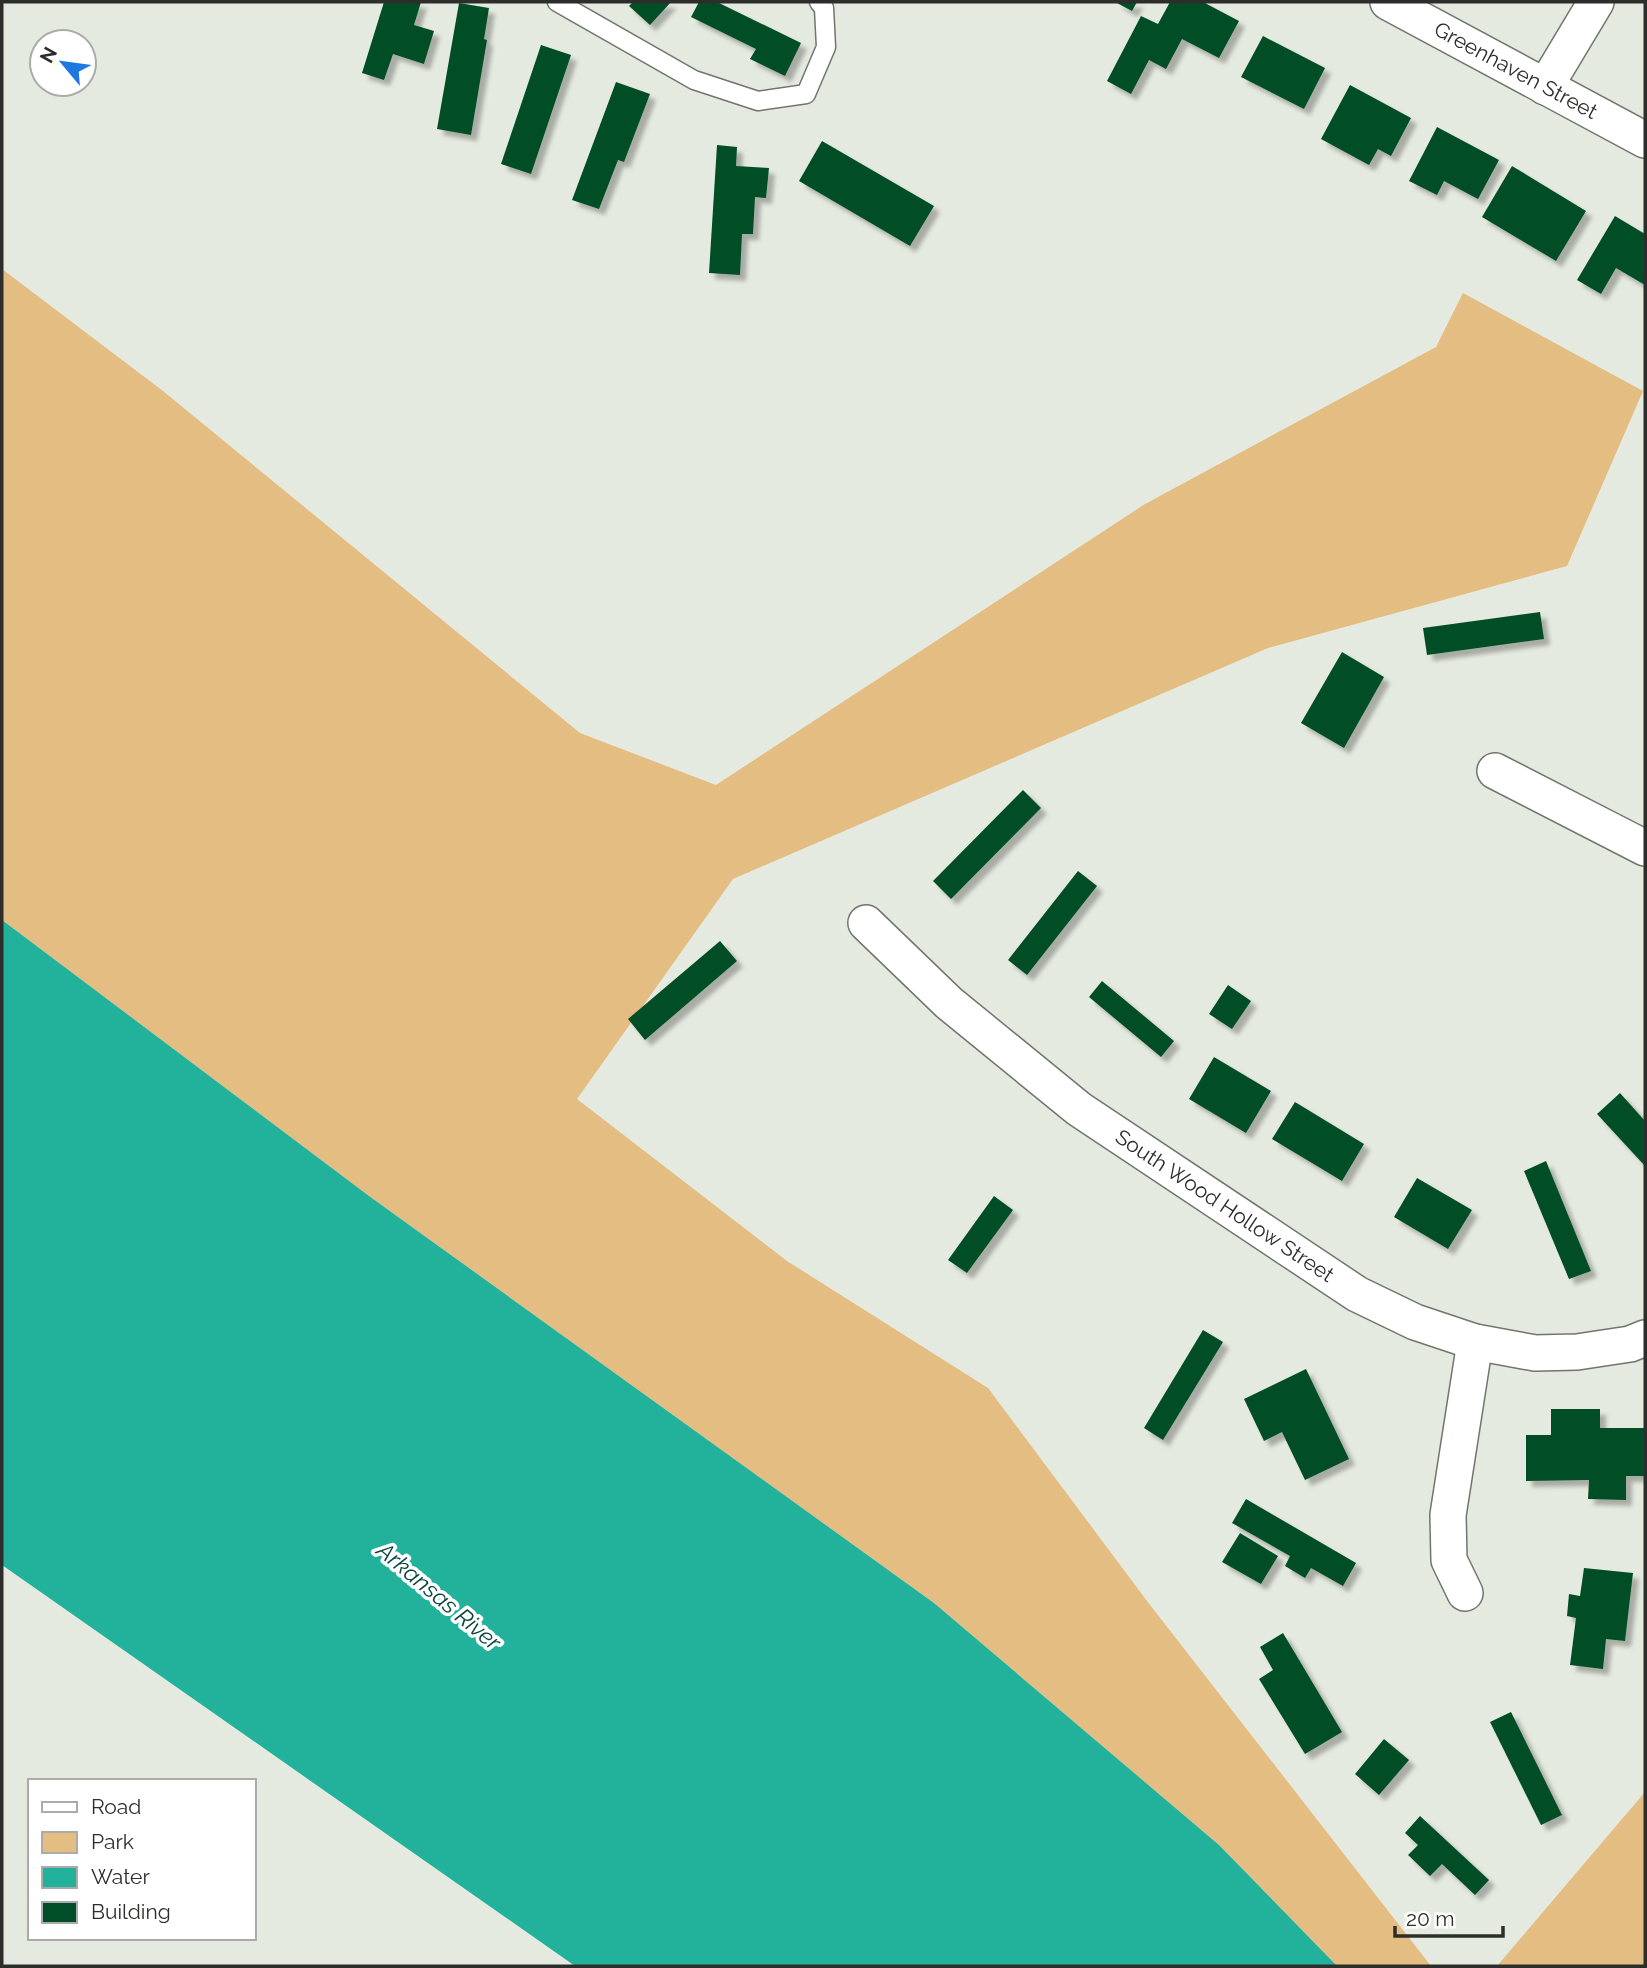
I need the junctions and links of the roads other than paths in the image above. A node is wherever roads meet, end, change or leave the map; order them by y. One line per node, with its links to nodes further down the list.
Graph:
1 (557, 2): 2 (lane)
2 (819, 2)
3 (1388, 2): 5 (street, Greenhaven Street)
4 (1596, 2): 5 (street)
5 (1545, 88): 6 (street, Greenhaven Street)
6 (1645, 140)
7 (1496, 771): 8 (street)
8 (1645, 848)
9 (866, 923): 11 (street, South Wood Hollow Street)
10 (1645, 1338): 11 (street, South Wood Hollow Street)
11 (1475, 1342): 12 (street)
12 (1465, 1593)

